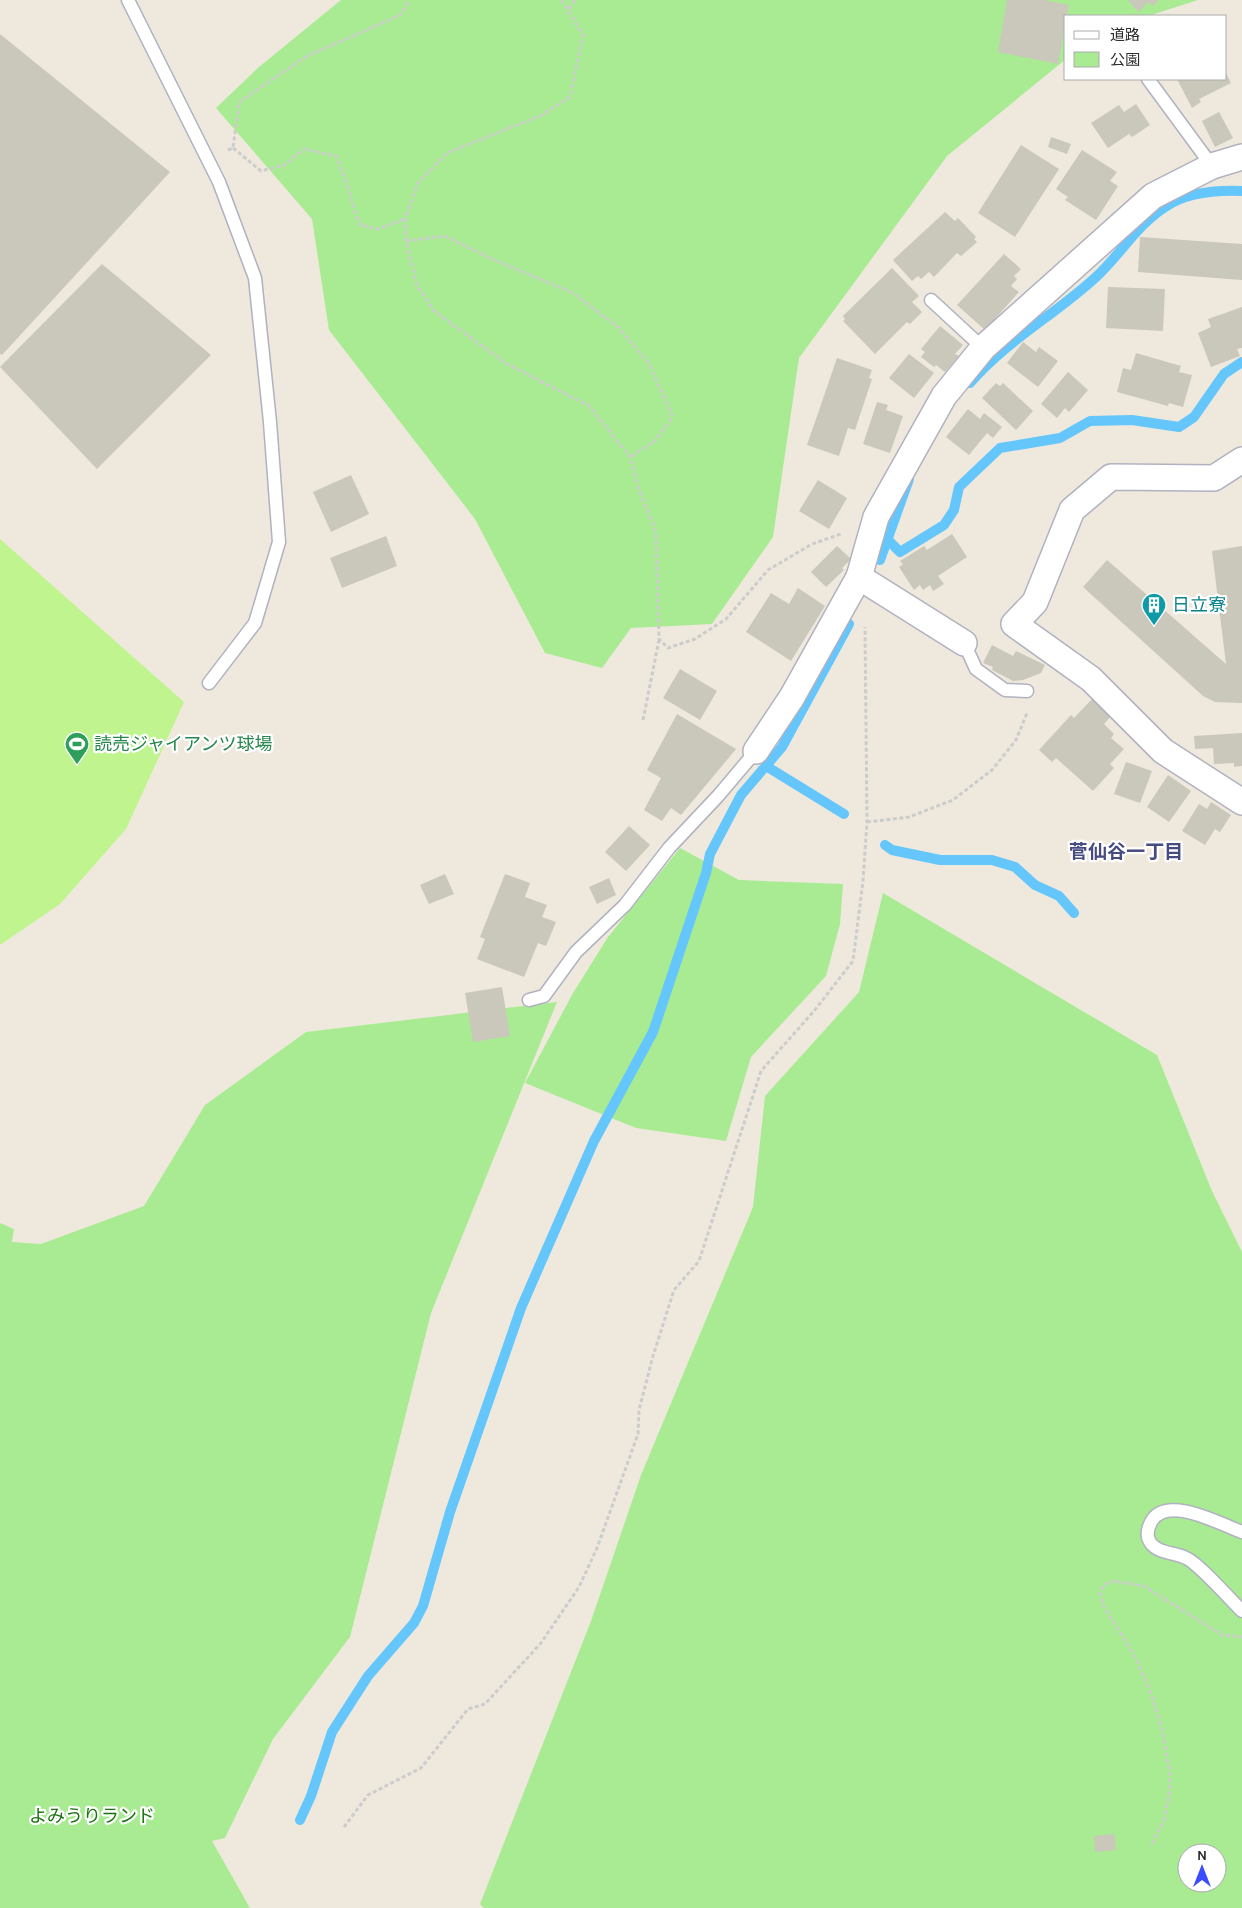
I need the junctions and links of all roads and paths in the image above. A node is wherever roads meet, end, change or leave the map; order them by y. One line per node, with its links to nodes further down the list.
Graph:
1 (128, 0): 9 (lane)
2 (410, 0): 7 (path)
3 (562, 0): 5 (path)
4 (575, 0): 5 (path)
5 (569, 10): 11 (path)
6 (1149, 80): 10 (lane)
7 (233, 148): 9 (path); 11 (path)
8 (1242, 157): 10 (street)
9 (207, 159): 22 (lane)
10 (1212, 166): 14 (street)
11 (405, 219): 12 (path)
12 (406, 241): 15 (path); 15 (path)
13 (931, 300): 14 (lane)
14 (983, 348): 17 (street)
15 (630, 458): 20 (path)
16 (1242, 460): 26 (street)
17 (874, 530): 18 (street); 20 (path)
18 (859, 577): 21 (street); 25 (street)
19 (865, 624): 27 (path)
20 (659, 639): 24 (path)
21 (964, 643): 23 (lane)
22 (209, 683)
23 (1027, 691): 27 (path)
24 (643, 720)
25 (756, 751): 28 (lane)
26 (1242, 802)
27 (867, 822): 32 (path)
28 (529, 1000)
29 (1242, 1532): 30 (lane)
30 (1242, 1611)
31 (1242, 1637): 33 (path)
32 (344, 1827)
33 (1152, 1844)

